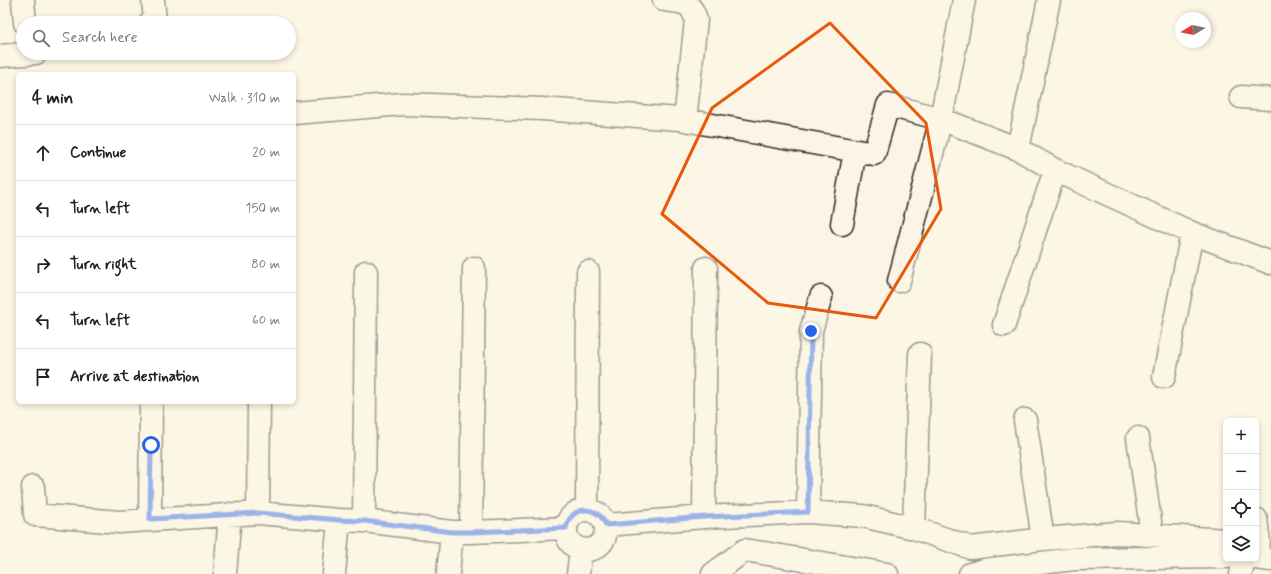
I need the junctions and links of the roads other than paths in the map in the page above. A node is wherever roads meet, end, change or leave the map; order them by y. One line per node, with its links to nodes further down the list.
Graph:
1 (23, 0): 6 (street)
2 (154, 0): 7 (street)
3 (664, 0): 14 (street)
4 (964, 0): 13 (street)
5 (1049, 0): 15 (street)
6 (24, 16)
7 (155, 16)
8 (16, 54): 9 (street)
9 (0, 56)
10 (1241, 98): 11 (street)
11 (1271, 99)
12 (296, 113): 14 (street)
13 (941, 119): 15 (street); 16 (street); 25 (street)
14 (685, 120): 16 (street)
15 (1018, 149): 17 (street)
16 (855, 151): 18 (street)
17 (1055, 170): 19 (street); 27 (street)
18 (842, 224)
19 (1192, 233): 20 (street); 29 (street)
20 (1271, 263)
21 (474, 268): 47 (street)
22 (706, 268): 39 (street)
23 (366, 272): 42 (street)
24 (588, 272): 35 (street)
25 (898, 281)
26 (821, 297): 36 (street)
27 (1004, 325)
28 (920, 354): 46 (street)
29 (1164, 377)
30 (151, 404): 40 (street)
31 (259, 404): 37 (street)
32 (1025, 420): 49 (street)
33 (1138, 438): 48 (street)
34 (34, 487): 40 (street)
35 (587, 510): 43 (street); 45 (street)
36 (808, 512): 39 (street); 46 (street)
37 (258, 513): 38 (street); 41 (street)
38 (230, 514): 40 (street); 56 (street)
39 (704, 517): 43 (street)
40 (150, 519)
41 (339, 520): 42 (street); 57 (street)
42 (364, 521): 47 (street)
43 (606, 525): 52 (street)
44 (1257, 526): 51 (street)
45 (566, 528): 47 (street); 52 (street)
46 (914, 528): 49 (street)
47 (462, 532): 58 (street)
48 (1152, 535): 49 (street); 50 (street)
49 (1044, 539)
50 (1223, 540)
51 (1261, 546): 54 (street)
52 (581, 549): 59 (street)
53 (1223, 557): 62 (street)
54 (1271, 560)
55 (1243, 562): 63 (street)
56 (225, 574)
57 (334, 574)
58 (448, 574)
59 (578, 574)
60 (713, 574): 61 (street)
61 (887, 574)
62 (970, 574)
63 (1240, 574)

